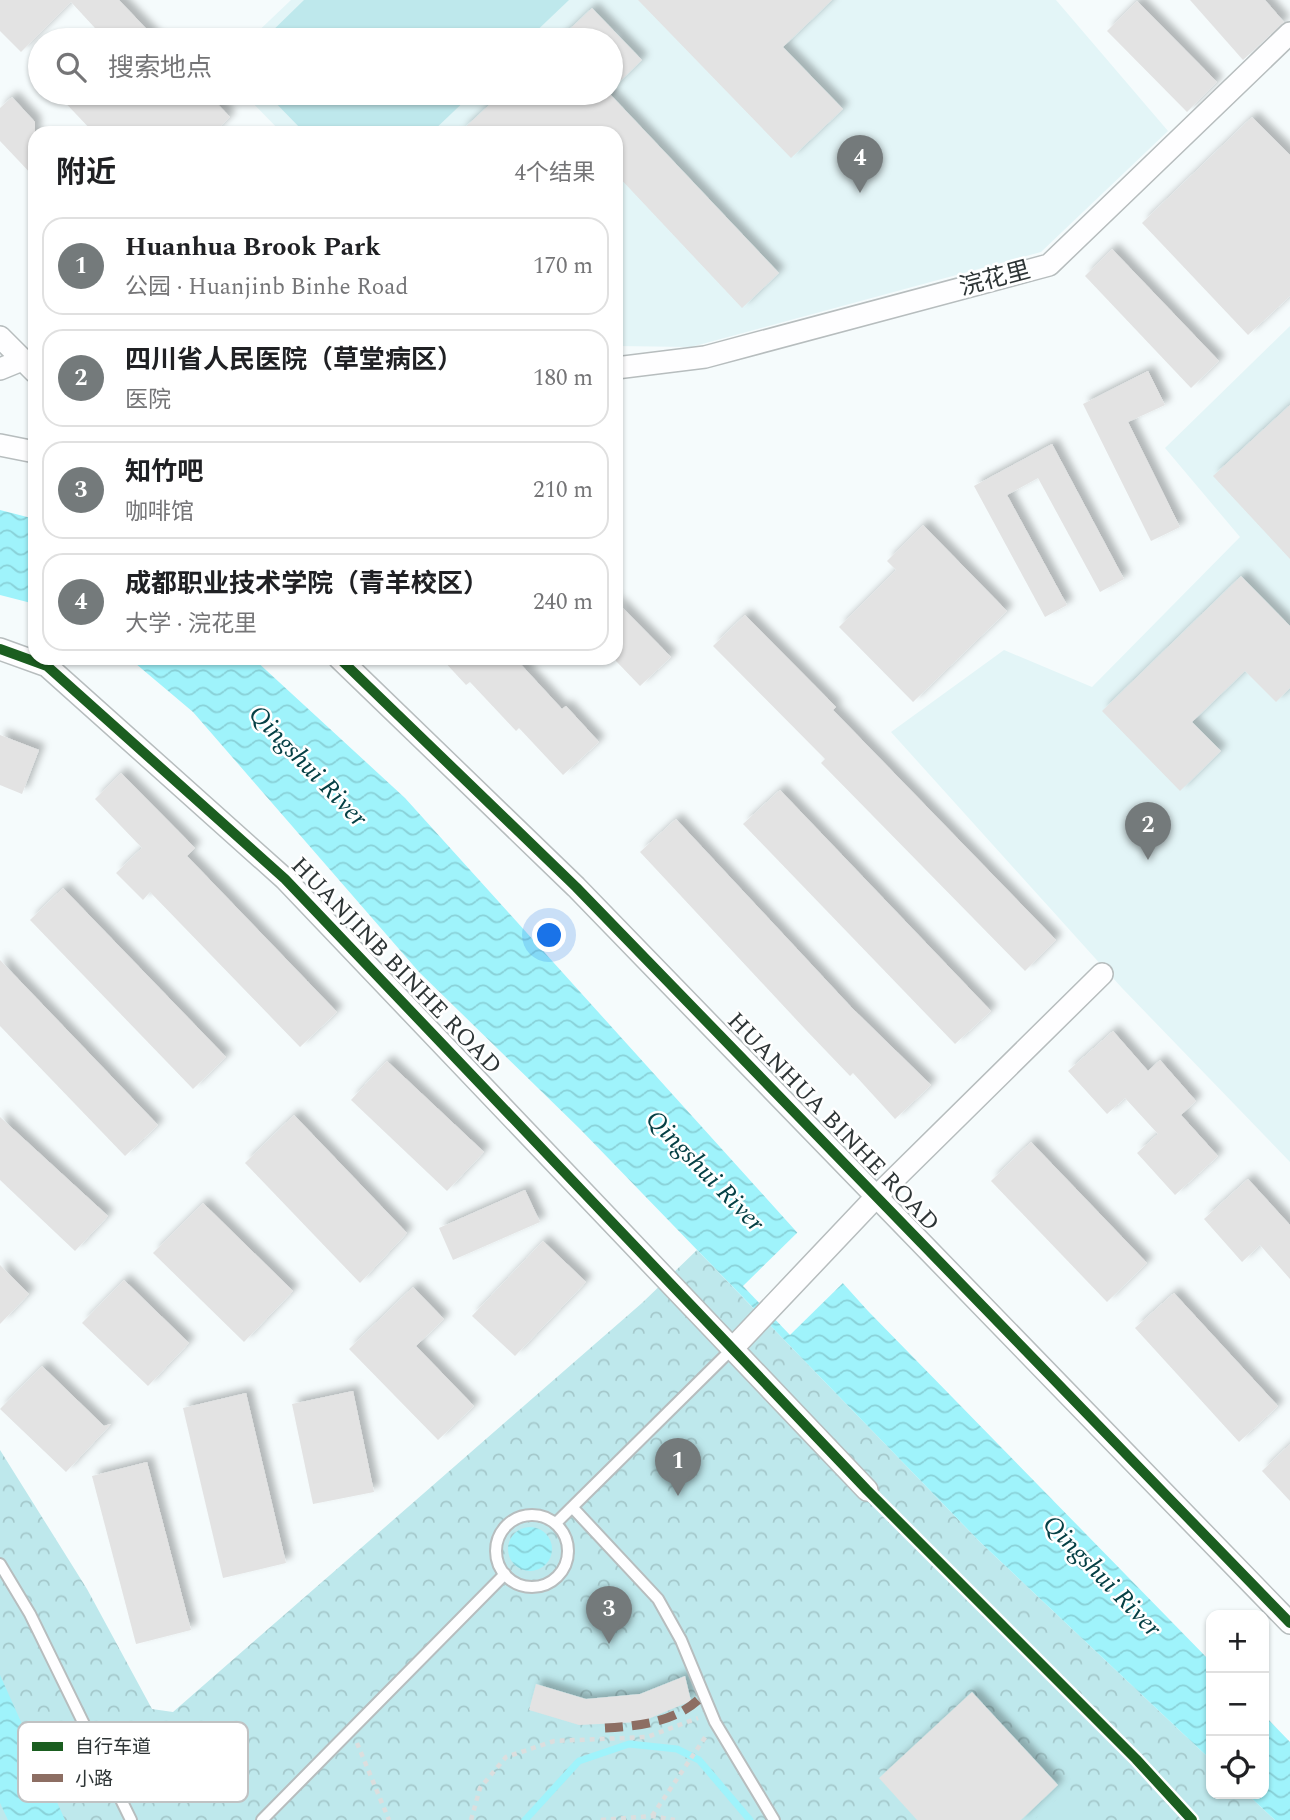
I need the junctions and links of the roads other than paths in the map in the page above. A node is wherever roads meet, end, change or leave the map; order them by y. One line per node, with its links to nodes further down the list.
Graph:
1 (1290, 33): 4 (street, 浣花里)
2 (0, 337): 3 (street)
3 (28, 366): 5 (street)
4 (623, 367)
5 (0, 369)
6 (0, 445): 7 (street)
7 (28, 451)
8 (0, 649): 9 (street, HUANJINB BINHE ROAD)
9 (28, 659)
10 (44, 665): 14 (street, HUANJINB BINHE ROAD)
11 (346, 665): 13 (street, HUANHUA BINHE ROAD)
12 (1102, 975): 13 (street)
13 (876, 1197): 14 (street); 20 (street, HUANHUA BINHE ROAD)
14 (732, 1349): 15 (street, HUANJINB BINHE ROAD); 16 (lane)
15 (867, 1490): 26 (lane)
16 (573, 1508): 17 (lane); 25 (lane)
17 (556, 1523): 19 (lane); 19 (lane)
18 (0, 1564): 21 (lane)
19 (505, 1574): 24 (lane)
20 (1290, 1623)
21 (83, 1722)
22 (122, 1802): 23 (lane)
23 (131, 1820)
24 (262, 1820)
25 (774, 1820)
26 (1192, 1820)

